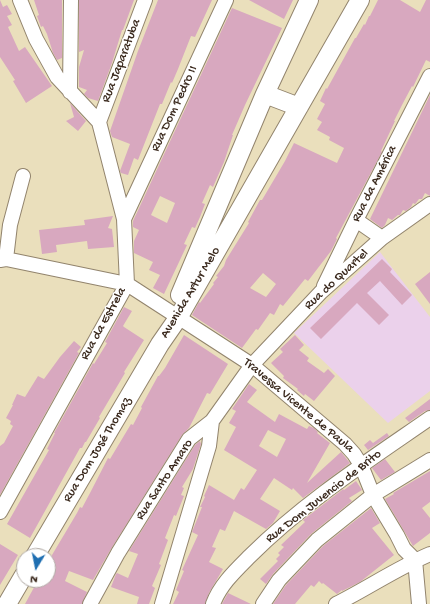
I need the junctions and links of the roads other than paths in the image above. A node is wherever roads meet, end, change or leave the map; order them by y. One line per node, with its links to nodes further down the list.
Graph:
1 (20, 0): 8 (street, Rua da Estrela)
2 (71, 0): 8 (street)
3 (145, 0): 11 (street, Rua Japaratuba)
4 (226, 0): 14 (street, Rua Dom Pedro II)
5 (309, 0): 9 (main road, Avenida Artur Melo)
6 (360, 0): 10 (main road, Avenida Artur Melo)
7 (430, 76): 15 (street, Rua da América)
8 (70, 92): 11 (street, Rua da Estrela)
9 (265, 94): 10 (main road); 21 (main road, Avenida Artur Melo)
10 (299, 107): 21 (main road, Avenida Artur Melo)
11 (99, 122): 14 (street, Rua da Estrela)
12 (23, 176): 16 (street)
13 (430, 204): 17 (street, Rua do Quartel)
14 (124, 219): 19 (street, Rua da Estrela)
15 (356, 220): 17 (street); 20 (street, Rua da América)
16 (5, 223): 18 (street)
17 (382, 238): 20 (street, Rua do Quartel)
18 (3, 259): 19 (street)
19 (127, 284): 21 (street, Travessa Vicente de Paula); 29 (street, Rua da Estrela)
20 (321, 292): 23 (street, Rua do Quartel)
21 (175, 316): 22 (main road, Avenida Artur Melo); 23 (street, Travessa Vicente de Paula)
22 (160, 344): 30 (main road, Rua Dom José Thomaz)
23 (252, 365): 25 (street, Rua Santo Amaro); 27 (street, Travessa Vicente de Paula)
24 (430, 418): 27 (street, Rua Dom Juvencio de Brito)
25 (212, 421): 36 (street, Rua Santo Amaro); 37 (street)
26 (430, 460): 28 (street)
27 (361, 465): 28 (street, Travessa Vicente de Paula); 38 (street, Rua Dom Juvencio de Brito)
28 (373, 495): 32 (street, Travessa Vicente de Paula); 39 (street)
29 (0, 512)
30 (40, 548)
31 (430, 554): 32 (street)
32 (415, 560): 34 (street); 41 (street)
33 (16, 588): 35 (main road)
34 (364, 597): 40 (street)
35 (7, 604)
36 (90, 604)
37 (162, 604)
38 (213, 604)
39 (263, 604)
40 (336, 604)
41 (419, 604)

